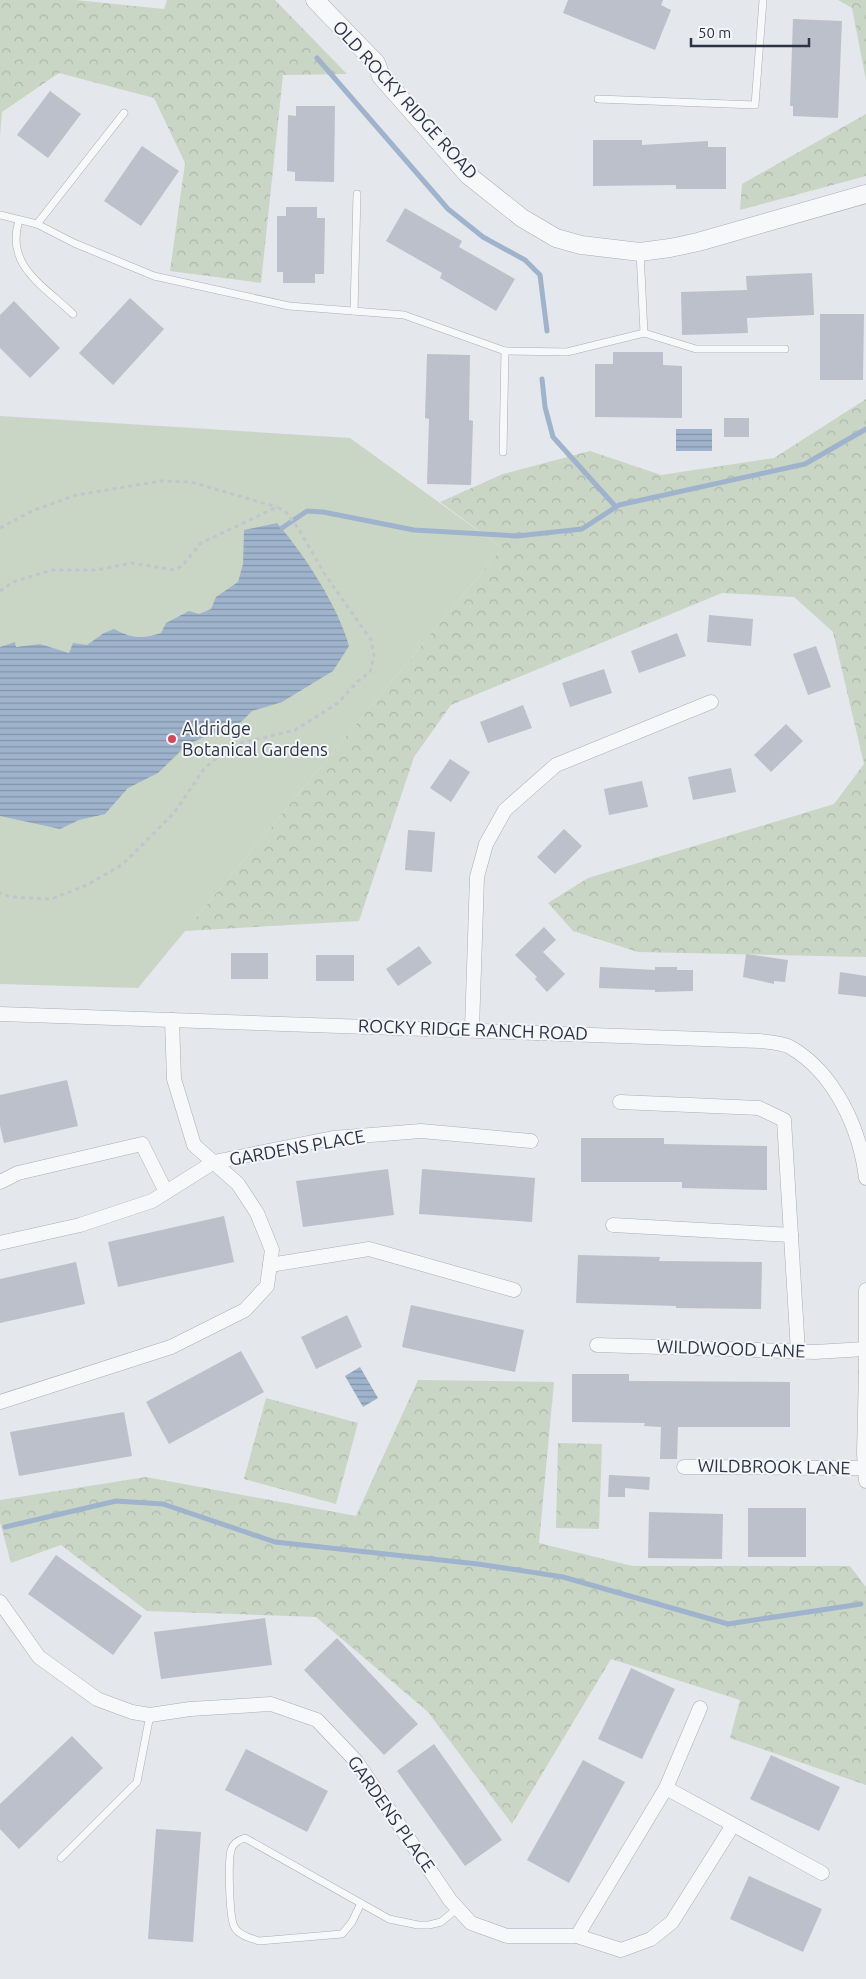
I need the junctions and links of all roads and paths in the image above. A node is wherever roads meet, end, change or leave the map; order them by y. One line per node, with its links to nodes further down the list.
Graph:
1 (315, 0): 10 (street, OLD ROCKY RIDGE ROAD)
2 (763, 0): 3 (lane)
3 (598, 99)
4 (124, 113): 9 (lane)
5 (357, 194): 11 (lane)
6 (866, 194): 10 (street, OLD ROCKY RIDGE ROAD)
7 (0, 215): 8 (lane)
8 (20, 220): 9 (lane); 12 (lane)
9 (36, 224): 11 (lane)
10 (640, 252): 13 (lane)
11 (354, 311): 15 (lane)
12 (73, 314)
13 (644, 333): 14 (lane); 15 (lane)
14 (785, 349)
15 (505, 351): 16 (lane)
16 (503, 452)
17 (278, 507): 18 (path); 19 (path); 21 (path)
18 (0, 528)
19 (0, 591)
20 (711, 702): 24 (street)
21 (0, 893)
22 (0, 1014): 23 (street, ROCKY RIDGE RANCH ROAD)
23 (172, 1020): 24 (street, ROCKY RIDGE RANCH ROAD); 27 (street, GARDENS PLACE)
24 (472, 1029): 28 (street, ROCKY RIDGE RANCH ROAD)
25 (620, 1102): 32 (street)
26 (531, 1141): 27 (street, GARDENS PLACE)
27 (214, 1162): 30 (street, GARDENS PLACE); 34 (street, GARDENS PLACE)
28 (866, 1178)
29 (0, 1182): 30 (street)
30 (166, 1192): 33 (street, GARDENS PLACE)
31 (613, 1225): 32 (street)
32 (791, 1236): 39 (street)
33 (0, 1243)
34 (270, 1265): 35 (street); 41 (street, GARDENS PLACE)
35 (514, 1290)
36 (866, 1290): 38 (street)
37 (597, 1345): 39 (street, WILDWOOD LANE)
38 (865, 1349): 39 (street, WILDWOOD LANE); 40 (street)
39 (798, 1352)
40 (866, 1372): 43 (street)
41 (0, 1402)
42 (684, 1466): 43 (street, WILDBROOK LANE)
43 (865, 1475)
44 (0, 1602): 46 (street, GARDENS PLACE)
45 (700, 1708): 47 (street)
46 (150, 1715): 49 (lane); 52 (street, GARDENS PLACE)
47 (666, 1788): 48 (street); 53 (street)
48 (733, 1825): 50 (street); 53 (street, GARDENS PLACE)
49 (61, 1858)
50 (822, 1873)
51 (361, 1903): 51 (lane); 52 (lane)
52 (458, 1908): 53 (street, GARDENS PLACE)
53 (578, 1936)

